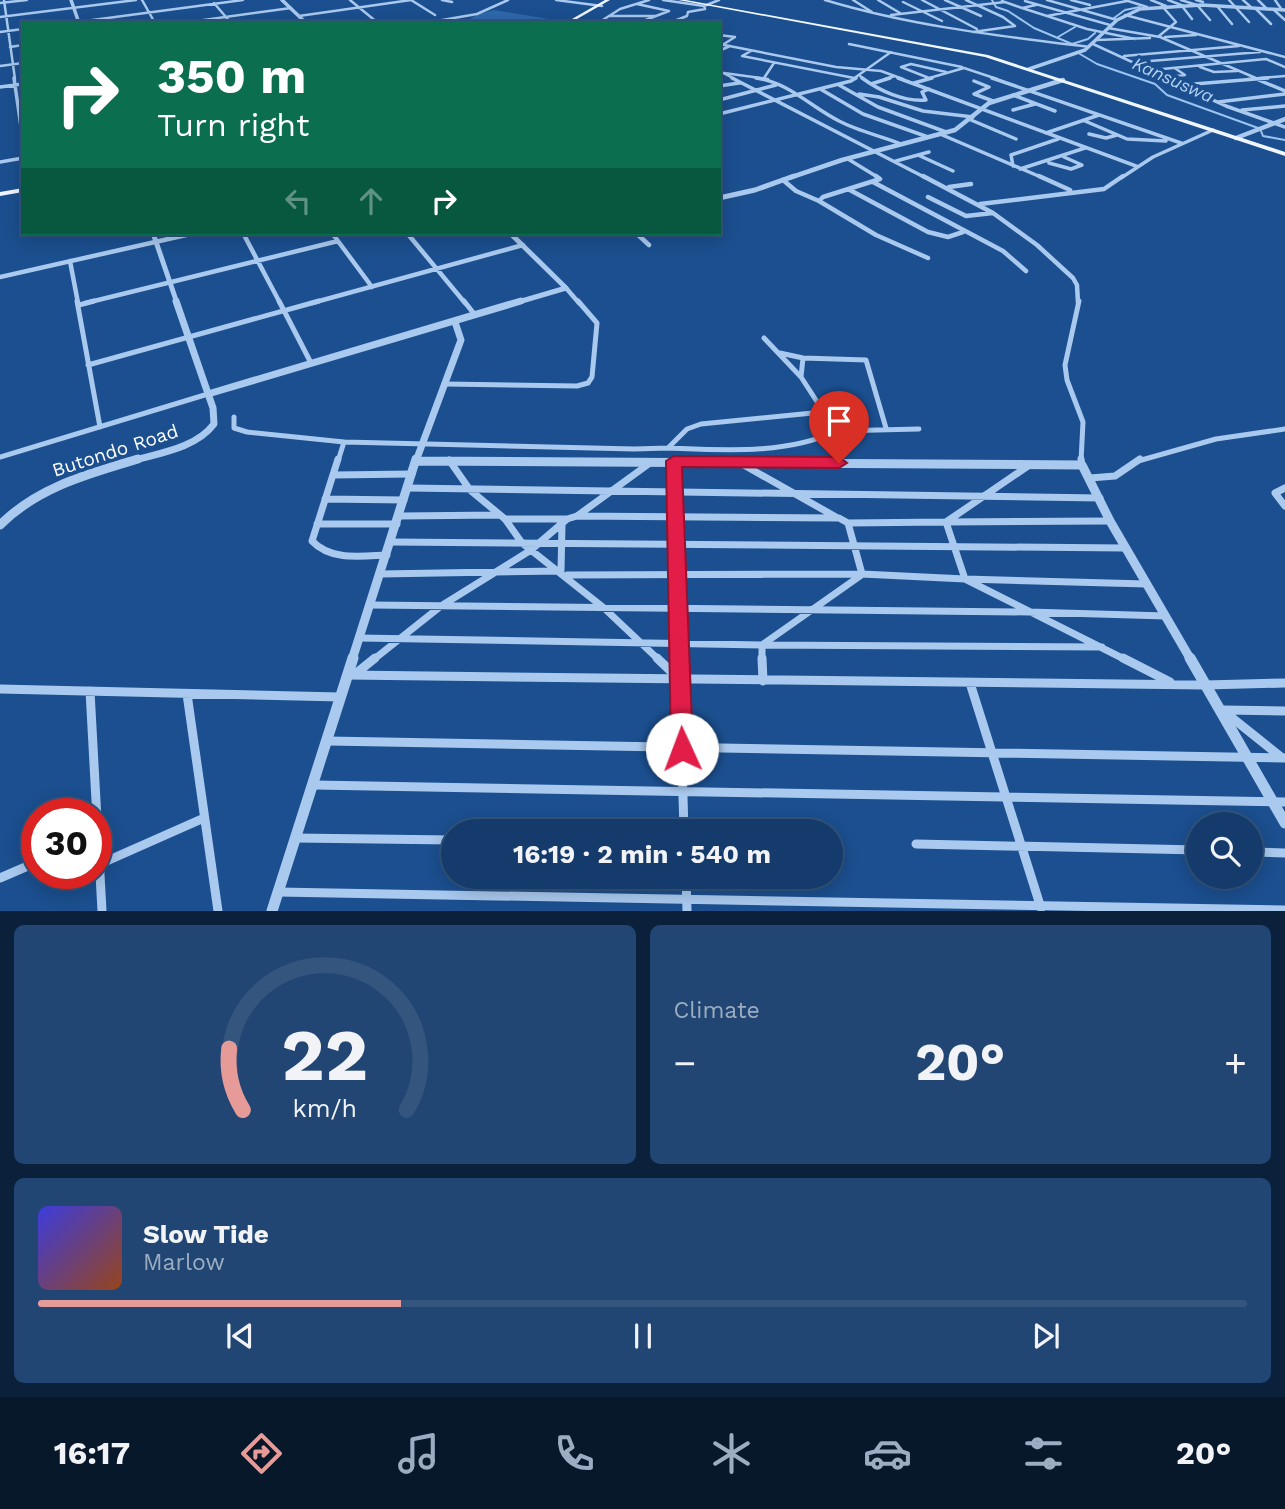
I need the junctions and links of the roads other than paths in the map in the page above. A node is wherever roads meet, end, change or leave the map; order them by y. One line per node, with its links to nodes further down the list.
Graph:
1 (27, 0): 36 (street)
2 (71, 0): 54 (street)
3 (136, 0): 54 (street)
4 (142, 0): 66 (street)
5 (243, 0): 37 (street)
6 (282, 0): 55 (street)
7 (350, 0): 56 (street)
8 (411, 0): 56 (street); 70 (street)
9 (442, 0): 38 (street)
10 (508, 0): 81 (street)
11 (556, 0): 47 (street)
12 (610, 0): 47 (main road)
13 (649, 0): 43 (street)
14 (663, 0): 44 (street)
15 (680, 0): 44 (main road)
16 (719, 0): 44 (street)
17 (825, 0): 69 (street)
18 (853, 0): 69 (street)
19 (877, 0): 68 (street)
20 (922, 0): 60 (street)
21 (945, 0): 57 (street)
22 (966, 0): 45 (street)
23 (1047, 0): 61 (street)
24 (1071, 0): 48 (street)
25 (1098, 0): 40 (street)
26 (1126, 0): 40 (street); 52 (street)
27 (1152, 0): 49 (street)
28 (1168, 0): 50 (street)
29 (1181, 0): 41 (street)
30 (1215, 0): 51 (street)
31 (1229, 0): 53 (street)
32 (1243, 0): 59 (street)
33 (1258, 0): 62 (street)
34 (1000, 1): 45 (street); 58 (street)
35 (1025, 1): 46 (street)
36 (3, 2): 72 (street)
37 (213, 2): 66 (street); 80 (street)
38 (452, 2)
39 (903, 2): 65 (street)
40 (1108, 3): 48 (street)
41 (1201, 3): 50 (street); 51 (street); 87 (street)
42 (1285, 3): 64 (street)
43 (635, 4): 74 (street); 75 (street)
44 (705, 5): 83 (street); 151 (main road)
45 (978, 5): 57 (street); 112 (street)
46 (1037, 5): 58 (street); 67 (street)
47 (600, 6): 98 (main road)
48 (1092, 6): 61 (street)
49 (1165, 6): 50 (street); 52 (street); 109 (street)
50 (1183, 6): 84 (street)
51 (1219, 6): 53 (street); 107 (street)
52 (1147, 7): 71 (street)
53 (1236, 7): 59 (street); 106 (street)
54 (74, 8): 72 (street); 89 (street)
55 (291, 8): 73 (street); 80 (street)
56 (359, 8): 73 (street); 95 (street)
57 (962, 8): 60 (street); 77 (street)
58 (1022, 8): 78 (street)
59 (1253, 8): 62 (street); 108 (street)
60 (942, 9): 65 (street); 112 (street)
61 (1078, 9): 67 (street); 86 (street)
62 (1267, 9): 63 (street)
63 (1273, 10): 64 (street); 88 (street)
64 (1284, 10)
65 (921, 11): 68 (street); 104 (street)
66 (148, 12): 90 (street); 91 (street)
67 (1062, 12): 78 (street); 110 (street)
68 (900, 13): 76 (street); 85 (street)
69 (875, 14): 76 (street)
70 (435, 15)
71 (1125, 15): 86 (street); 105 (street)
72 (7, 16): 79 (street); 113 (street)
73 (299, 16): 94 (street)
74 (609, 16): 82 (street); 99 (street)
75 (656, 16): 82 (street); 101 (street)
76 (886, 16): 85 (street)
77 (981, 16)
78 (1047, 16): 116 (street)
79 (0, 17)
80 (226, 17): 92 (street); 93 (street)
81 (451, 19): 96 (street); 97 (street)
82 (635, 19): 100 (street)
83 (678, 19): 102 (street); 103 (street)
84 (1192, 19)
85 (908, 20): 115 (street)
86 (1117, 20): 110 (street)
87 (1210, 20)
88 (1285, 20)
89 (78, 21)
90 (85, 21)
91 (154, 21)
92 (197, 21)
93 (229, 21)
94 (305, 21)
95 (375, 21)
96 (439, 21)
97 (455, 21)
98 (573, 21)
99 (601, 21)
100 (642, 21)
101 (647, 21)
102 (674, 21)
103 (686, 21)
104 (942, 21)
105 (1153, 21): 109 (street); 117 (street)
106 (1249, 22)
107 (1232, 23)
108 (1271, 24)
109 (1172, 26): 120 (street); 123 (street)
110 (1109, 27): 116 (street); 117 (street)
111 (21, 29): 113 (street)
112 (977, 30): 115 (street); 119 (street)
113 (9, 31): 114 (street); 132 (street)
114 (0, 32)
115 (971, 32): 119 (street)
116 (1104, 33): 124 (street); 125 (street)
117 (1138, 33): 123 (street)
118 (743, 34): 122 (street)
119 (986, 34): 130 (street)
120 (1203, 34): 123 (street); 131 (street)
121 (721, 35): 122 (street)
122 (736, 37): 126 (street)
123 (1159, 37): 124 (street); 135 (street)
124 (1135, 39): 125 (street)
125 (1097, 40): 130 (street)
126 (721, 44): 129 (street)
127 (849, 44): 136 (street)
128 (21, 45): 132 (street)
129 (730, 46): 133 (street); 134 (street)
130 (1091, 46): 138 (street); 151 (street)
131 (1244, 46): 135 (street); 137 (street)
132 (10, 47): 144 (street)
133 (721, 50)
134 (751, 50): 142 (street); 152 (street)
135 (1190, 50): 138 (street); 139 (street)
136 (891, 52): 149 (street); 152 (street)
137 (1265, 52): 139 (street); 140 (street)
138 (1121, 56): 143 (street)
139 (1206, 57): 143 (street); 145 (street)
140 (1285, 57)
141 (21, 63): 144 (street)
142 (774, 63): 159 (street); 161 (street)
143 (1135, 63): 153 (street)
144 (14, 64): 146 (street); 170 (street)
145 (1222, 64): 147 (street); 148 (street); 154 (street)
146 (0, 66)
147 (1198, 66): 150 (street); 154 (street)
148 (1285, 67)
149 (964, 68): 156 (street); 179 (street)
150 (1175, 68): 153 (street); 160 (street)
151 (1029, 69): 164 (main road)
152 (867, 70): 157 (street); 159 (street)
153 (1151, 70): 160 (street)
154 (1239, 71): 163 (street)
155 (721, 72): 161 (street); 166 (street)
156 (948, 73): 162 (street); 162 (street)
157 (895, 76): 167 (street); 169 (street)
158 (1285, 76): 163 (street)
159 (858, 77): 169 (street); 172 (street)
160 (1166, 77): 173 (street)
161 (764, 78): 171 (street)
162 (929, 78): 167 (street)
163 (1255, 79): 173 (street); 180 (street)
164 (1063, 80): 179 (street); 204 (main road)
165 (974, 81): 188 (street)
166 (740, 82): 174 (street); 177 (street)
167 (914, 83): 176 (street)
168 (21, 84): 170 (street)
169 (872, 84): 181 (street)
170 (15, 85): 175 (street); 202 (street)
171 (776, 85): 177 (street); 183 (street)
172 (839, 85): 178 (street); 182 (street)
173 (1182, 85): 189 (street)
174 (721, 86)
175 (0, 87)
176 (929, 89): 181 (street); 192 (street)
177 (756, 90): 186 (street); 187 (street)
178 (821, 90): 183 (street); 210 (street)
179 (1029, 90): 184 (street); 197 (street)
180 (1285, 91): 189 (street)
181 (890, 93): 185 (street)
182 (859, 94): 185 (street); 205 (street)
183 (800, 95): 187 (street); 216 (street)
184 (1013, 95): 188 (street); 190 (street)
185 (879, 97): 198 (street)
186 (721, 99)
187 (776, 101): 196 (street); 218 (street)
188 (993, 101): 192 (street)
189 (1216, 102): 194 (street)
190 (1036, 104): 193 (street); 195 (street)
191 (1285, 106): 194 (street)
192 (981, 109): 198 (street); 206 (street)
193 (1013, 110)
194 (1237, 110): 201 (street)
195 (1055, 111)
196 (721, 114)
197 (1098, 115): 200 (street); 214 (street)
198 (972, 118): 205 (street); 213 (street)
199 (1285, 119): 201 (street)
200 (1085, 121): 206 (street); 209 (street)
201 (1274, 123): 203 (street); 212 (street)
202 (21, 124)
203 (1285, 127)
204 (1213, 130): 212 (main road); 215 (street)
205 (948, 132): 207 (street)
206 (1046, 133): 211 (street)
207 (940, 134): 210 (street); 228 (street)
208 (1089, 134): 209 (street)
209 (1117, 135): 214 (street)
210 (928, 137): 216 (street)
211 (1060, 138): 217 (street); 228 (street)
212 (1236, 138): 220 (main road)
213 (1016, 139)
214 (1172, 140): 215 (street)
215 (1181, 143): 229 (street)
216 (901, 144): 218 (street)
217 (1085, 148): 222 (street); 229 (street)
218 (875, 151): 224 (street); 225 (street)
219 (929, 152): 221 (street)
220 (1285, 154)
221 (918, 155): 225 (street); 231 (street)
222 (1064, 157): 227 (street); 227 (street)
223 (21, 158): 226 (street)
224 (848, 159): 232 (street); 233 (street)
225 (896, 161): 235 (street)
226 (0, 162)
227 (1048, 162): 230 (street)
228 (1013, 166): 230 (street)
229 (1136, 166): 238 (street)
230 (1020, 169): 238 (street)
231 (953, 171)
232 (783, 180): 240 (street); 242 (street)
233 (873, 182): 236 (street); 245 (street)
234 (971, 184): 235 (street)
235 (947, 187): 243 (street)
236 (848, 189): 242 (street); 245 (street)
237 (21, 190): 239 (main road)
238 (1072, 191): 243 (street)
239 (0, 194)
240 (721, 197)
241 (928, 197): 244 (street)
242 (819, 201): 257 (street)
243 (980, 204): 244 (street)
244 (993, 213): 295 (street)
245 (963, 232): 261 (street)
246 (154, 235): 254 (street, Butondo Road)
247 (186, 235): 254 (street)
248 (244, 235): 259 (street)
249 (334, 235): 253 (street)
250 (409, 235): 260 (street)
251 (512, 235): 255 (street)
252 (638, 235): 256 (street)
253 (338, 241): 259 (street); 264 (street)
254 (156, 242): 258 (street); 263 (street, Butondo Road)
255 (523, 245): 260 (street); 265 (street)
256 (649, 245)
257 (928, 258)
258 (70, 261): 262 (street); 266 (street)
259 (258, 261): 263 (street); 267 (street)
260 (437, 269): 264 (street); 268 (street)
261 (1026, 271)
262 (0, 277)
263 (172, 282): 266 (street); 270 (street, Butondo Road)
264 (372, 287): 267 (street)
265 (566, 288): 268 (street); 277 (street)
266 (79, 305): 275 (street)
267 (285, 311): 270 (street); 274 (street)
268 (475, 315): 269 (street)
269 (455, 322): 274 (street); 277 (street)
270 (190, 337): 275 (street); 278 (street, Butondo Road)
271 (764, 338): 272 (street)
272 (779, 353): 273 (street); 276 (street)
273 (803, 358): 276 (street); 282 (street)
274 (312, 363): 278 (street)
275 (88, 365): 281 (street)
276 (801, 377): 279 (street)
277 (446, 384): 287 (street)
278 (208, 394): 281 (street); 321 (street, Butondo Road)
279 (823, 412): 285 (street); 288 (street)
280 (234, 417): 286 (street)
281 (100, 427): 289 (street)
282 (886, 428): 283 (street); 285 (street)
283 (919, 429)
284 (1285, 429): 299 (street)
285 (836, 431): 288 (street)
286 (344, 442): 287 (street); 298 (street)
287 (421, 446): 288 (street); 291 (street)
288 (668, 448)
289 (0, 457)
290 (449, 460): 291 (street); 293 (street); 302 (street)
291 (417, 461): 297 (street)
292 (674, 461): 293 (street); 294 (street); 303 (street)
293 (652, 462): 304 (street)
294 (740, 463): 296 (street); 305 (street)
295 (1082, 465): 296 (street); 299 (street)
296 (1028, 466): 306 (street)
297 (413, 474): 298 (street); 300 (street)
298 (334, 475): 308 (street)
299 (1090, 478): 307 (street)
300 (409, 488): 302 (street); 309 (street)
301 (1285, 488): 310 (street)
302 (470, 489): 304 (street); 312 (street)
303 (675, 491): 304 (street); 305 (street); 313 (street)
304 (609, 492): 311 (street)
305 (792, 492): 306 (street); 314 (street)
306 (986, 495): 307 (street); 317 (street)
307 (1100, 498): 318 (street)
308 (325, 499): 309 (street); 320 (street)
309 (404, 500): 315 (street)
310 (1285, 506)
311 (577, 516): 313 (street); 316 (street)
312 (502, 517): 315 (street); 316 (street); 324 (street)
313 (676, 518): 314 (street); 326 (street)
314 (839, 518): 319 (street)
315 (398, 520): 320 (street); 322 (street)
316 (564, 522): 323 (street); 325 (street)
317 (946, 522): 318 (street); 319 (street); 327 (street)
318 (1110, 522): 329 (street)
319 (848, 523): 328 (street)
320 (317, 524): 331 (street)
321 (0, 525)
322 (391, 542): 324 (street); 331 (street)
323 (542, 542): 324 (street); 325 (street); 330 (street)
324 (522, 543): 330 (street)
325 (563, 543): 326 (street); 333 (street)
326 (676, 545): 328 (street); 336 (street)
327 (953, 546): 328 (street); 329 (street); 337 (street)
328 (857, 547): 335 (street)
329 (1125, 548): 338 (street)
330 (531, 550): 332 (street); 333 (street)
331 (387, 555): 334 (street)
332 (495, 572): 333 (street); 334 (street); 340 (street)
333 (564, 573): 336 (street); 341 (street)
334 (382, 574): 339 (street)
335 (862, 575): 336 (street); 337 (street); 343 (street)
336 (677, 576): 342 (street)
337 (965, 579): 338 (street); 344 (street)
338 (1146, 584): 345 (street)
339 (371, 605): 340 (street); 346 (street)
340 (441, 606): 341 (street); 347 (street)
341 (604, 608): 342 (street); 348 (street)
342 (678, 608): 343 (street); 349 (street)
343 (810, 611): 344 (street); 350 (street)
344 (1029, 611): 345 (street); 351 (street)
345 (1166, 616): 358 (street)
346 (359, 638): 347 (street); 352 (street)
347 (398, 638): 348 (street); 352 (street)
348 (640, 643): 349 (street); 353 (street)
349 (679, 644): 350 (street); 353 (street)
350 (762, 645): 351 (street); 354 (street)
351 (1102, 647): 357 (street)
352 (350, 675): 353 (street); 362 (street)
353 (680, 680): 354 (street); 366 (street)
354 (763, 681): 355 (street)
355 (970, 683): 357 (street); 367 (street)
356 (1285, 683): 358 (street)
357 (1174, 684): 358 (street)
358 (1205, 685): 363 (street)
359 (0, 689): 360 (street)
360 (90, 691): 361 (street); 372 (street)
361 (187, 694): 362 (street); 376 (street)
362 (340, 697): 365 (street)
363 (1220, 710): 364 (street); 368 (street); 369 (street)
364 (1285, 711)
365 (328, 741): 366 (street); 370 (street)
366 (682, 749): 367 (street); 371 (street)
367 (990, 752): 368 (street); 373 (street)
368 (1247, 757): 369 (street); 374 (street)
369 (1284, 759)
370 (314, 785): 371 (street); 379 (street)
371 (683, 793): 373 (street); 377 (street)
372 (95, 798)
373 (1006, 798): 374 (street); 382 (street)
374 (1273, 802): 375 (street); 378 (street)
375 (1285, 802)
376 (204, 818): 386 (street); 396 (street)
377 (684, 819)
378 (1285, 823)
379 (295, 838): 380 (street); 391 (street)
380 (441, 840)
381 (916, 844): 382 (street)
382 (1020, 845): 383 (street); 393 (street)
383 (1186, 850)
384 (1263, 852): 385 (street)
385 (1285, 853)
386 (112, 859)
387 (21, 869): 388 (street)
388 (0, 878)
389 (101, 889): 395 (street)
390 (686, 889): 392 (street)
391 (278, 892): 392 (street); 397 (street)
392 (686, 899): 393 (street); 398 (street)
393 (1042, 908): 394 (street)
394 (1285, 909)
395 (102, 911)
396 (218, 911)
397 (272, 911)
398 (687, 911)

